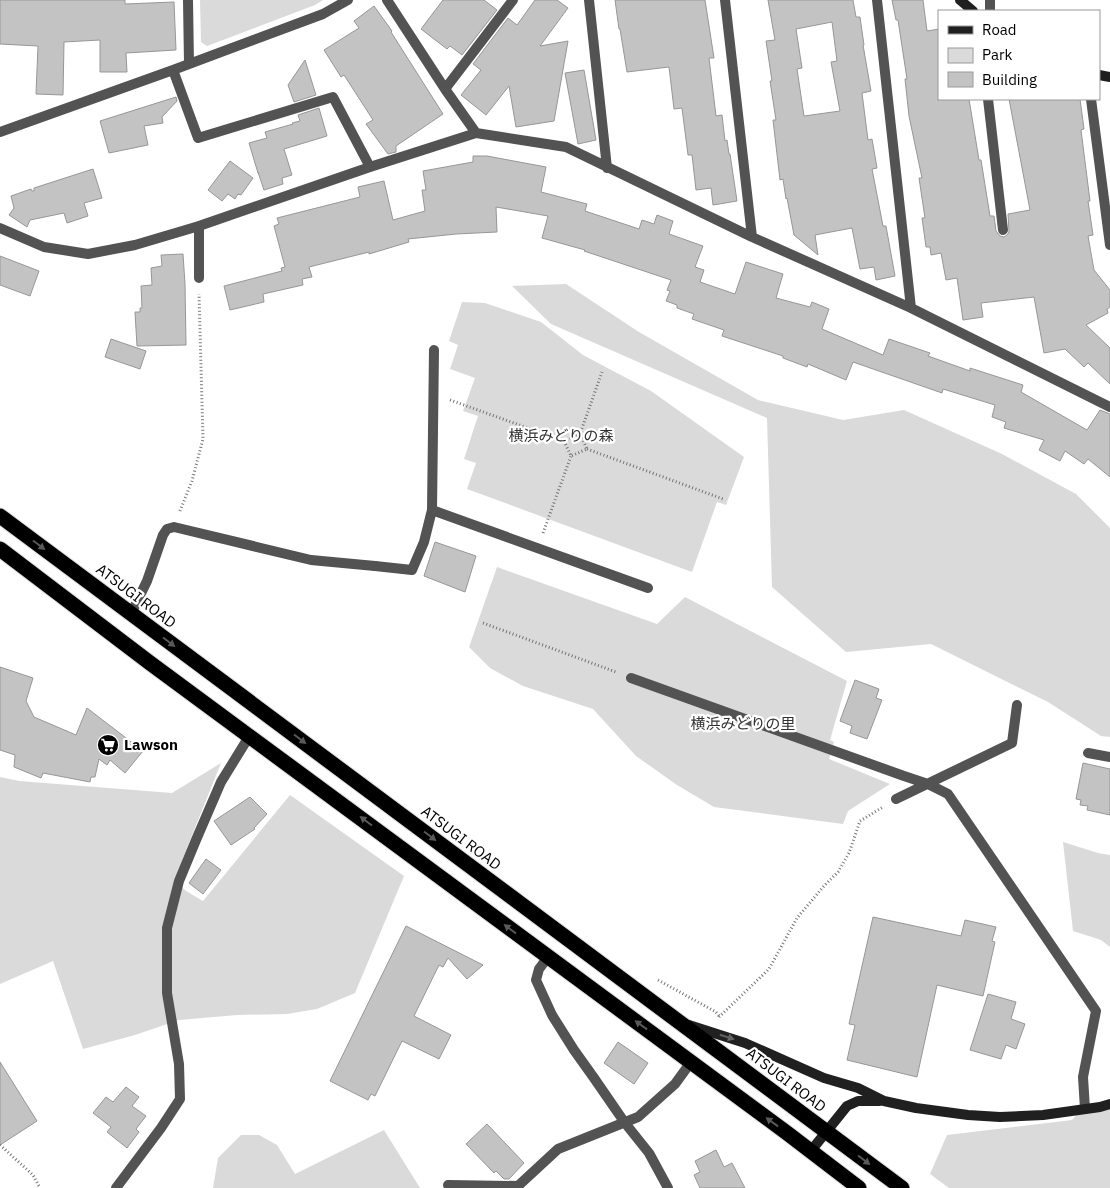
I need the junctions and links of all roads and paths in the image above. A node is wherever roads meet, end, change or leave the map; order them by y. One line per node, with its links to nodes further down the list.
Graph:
1 (188, 0): 10 (street)
2 (348, 0): 10 (street)
3 (387, 0): 12 (street)
4 (513, 0): 12 (street)
5 (589, 0): 18 (street)
6 (725, 0): 22 (street)
7 (877, 0): 25 (street)
8 (960, 0): 9 (street)
9 (972, 10)
10 (189, 64): 11 (street)
11 (173, 70): 15 (street); 17 (street)
12 (445, 89): 16 (street)
13 (988, 100): 21 (street)
14 (1091, 100): 23 (street)
15 (0, 132)
16 (476, 134): 17 (street); 18 (street)
17 (370, 167): 19 (street)
18 (607, 168): 22 (street)
19 (199, 226): 20 (street); 24 (street)
20 (0, 228)
21 (1003, 230)
22 (752, 237): 25 (street)
23 (1110, 245)
24 (198, 278): 37 (path)
25 (911, 308): 29 (street)
26 (434, 350): 28 (street)
27 (602, 372): 30 (path)
28 (433, 394): 31 (path); 35 (street)
29 (1110, 408)
30 (580, 434): 31 (path); 32 (path)
31 (564, 441): 33 (path)
32 (586, 449): 33 (path); 34 (path)
33 (571, 456): 38 (path)
34 (723, 499)
35 (432, 510): 37 (street); 38 (street)
36 (0, 516): 41 (highway, ATSUGI ROAD, one-way to 41)
37 (174, 527): 41 (street)
38 (538, 548): 40 (street)
39 (0, 549): 45 (highway)
40 (648, 588)
41 (132, 614): 52 (highway, ATSUGI ROAD, one-way to 52)
42 (482, 623): 43 (path)
43 (631, 678): 48 (street)
44 (1017, 705): 48 (street)
45 (250, 735): 50 (highway, one-way to 45); 63 (street)
46 (1088, 753): 47 (street)
47 (1110, 757)
48 (928, 784): 49 (street); 56 (street)
49 (896, 799): 51 (path)
50 (548, 957): 53 (highway, one-way to 50); 57 (street)
51 (719, 1017)
52 (680, 1023): 54 (street, one-way to 54); 58 (highway, ATSUGI ROAD)
53 (691, 1062): 57 (street); 60 (highway, one-way to 53)
54 (884, 1101): 56 (street); 58 (street)
55 (1110, 1104): 56 (street)
56 (1085, 1109)
57 (625, 1123): 61 (street); 64 (street)
58 (826, 1131): 60 (street); 66 (highway, ATSUGI ROAD, one-way to 66)
59 (0, 1145): 62 (path)
60 (810, 1152): 65 (highway)
61 (448, 1185)
62 (40, 1188)
63 (116, 1188)
64 (668, 1188)
65 (858, 1188)
66 (902, 1188)

